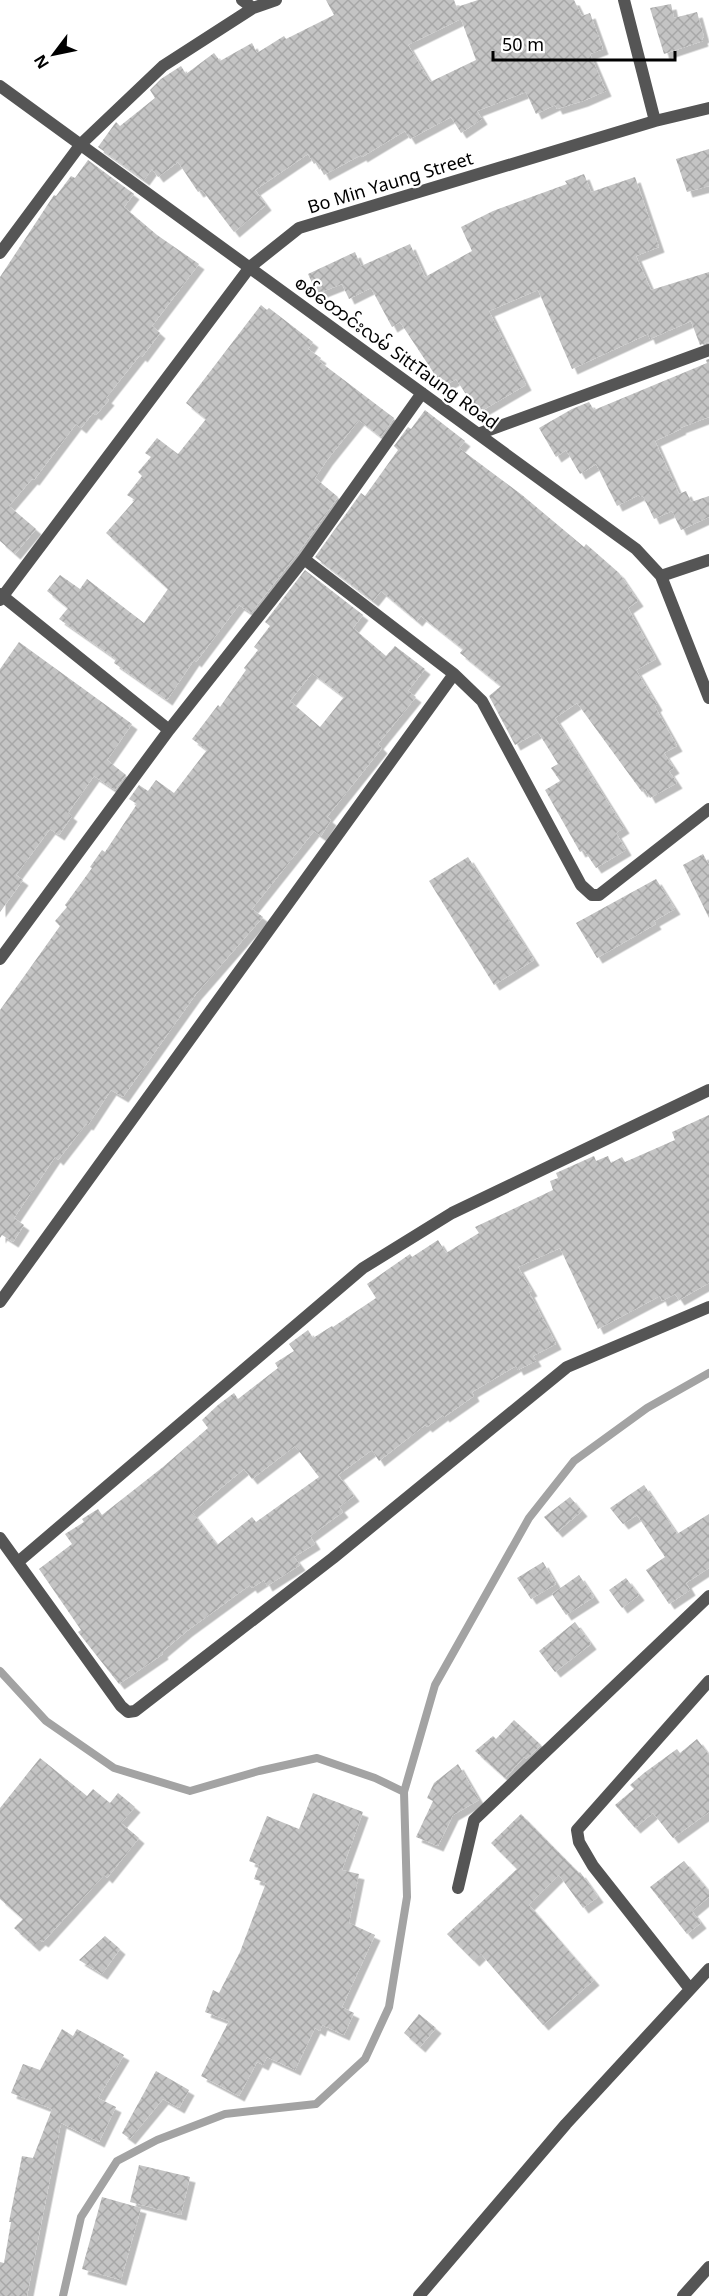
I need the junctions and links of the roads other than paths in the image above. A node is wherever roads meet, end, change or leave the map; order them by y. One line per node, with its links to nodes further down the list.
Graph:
1 (242, 0): 4 (street)
2 (276, 0): 4 (street)
3 (624, 0): 7 (street)
4 (253, 8): 8 (street)
5 (0, 86): 8 (street, စစ်တောင်းလမ် SittTaung Road)
6 (709, 108): 7 (street, Bo Min Yaung Street)
7 (655, 121): 10 (street, Bo Min Yaung Street)
8 (81, 144): 9 (street); 10 (street, စစ်တောင်းလမ် SittTaung Road)
9 (0, 253)
10 (250, 267): 12 (street, စစ်တောင်းလမ် SittTaung Road); 17 (street, Bo Min Yaung Street)
11 (709, 350): 13 (street)
12 (422, 393): 13 (street, စစ်တောင်းလမ် SittTaung Road); 14 (street)
13 (478, 434): 16 (street, စစ်တောင်းလမ် SittTaung Road)
14 (304, 559): 18 (street); 20 (street)
15 (709, 560): 16 (street)
16 (661, 576): 19 (street, စစ်တောင်းလမ် SittTaung Road)
17 (1, 596): 20 (street)
18 (454, 674): 21 (street); 24 (street)
19 (709, 698)
20 (169, 730): 22 (street)
21 (709, 809)
22 (0, 959)
23 (709, 1090): 27 (street)
24 (0, 1302)
25 (709, 1307): 27 (street)
26 (0, 1538): 27 (street)
27 (18, 1562)
28 (709, 1596): 30 (street)
29 (709, 1681): 32 (street)
30 (458, 1888)
31 (709, 1969): 32 (street)
32 (690, 1989): 34 (street)
33 (709, 2267): 35 (street)
34 (419, 2296)
35 (683, 2296)

